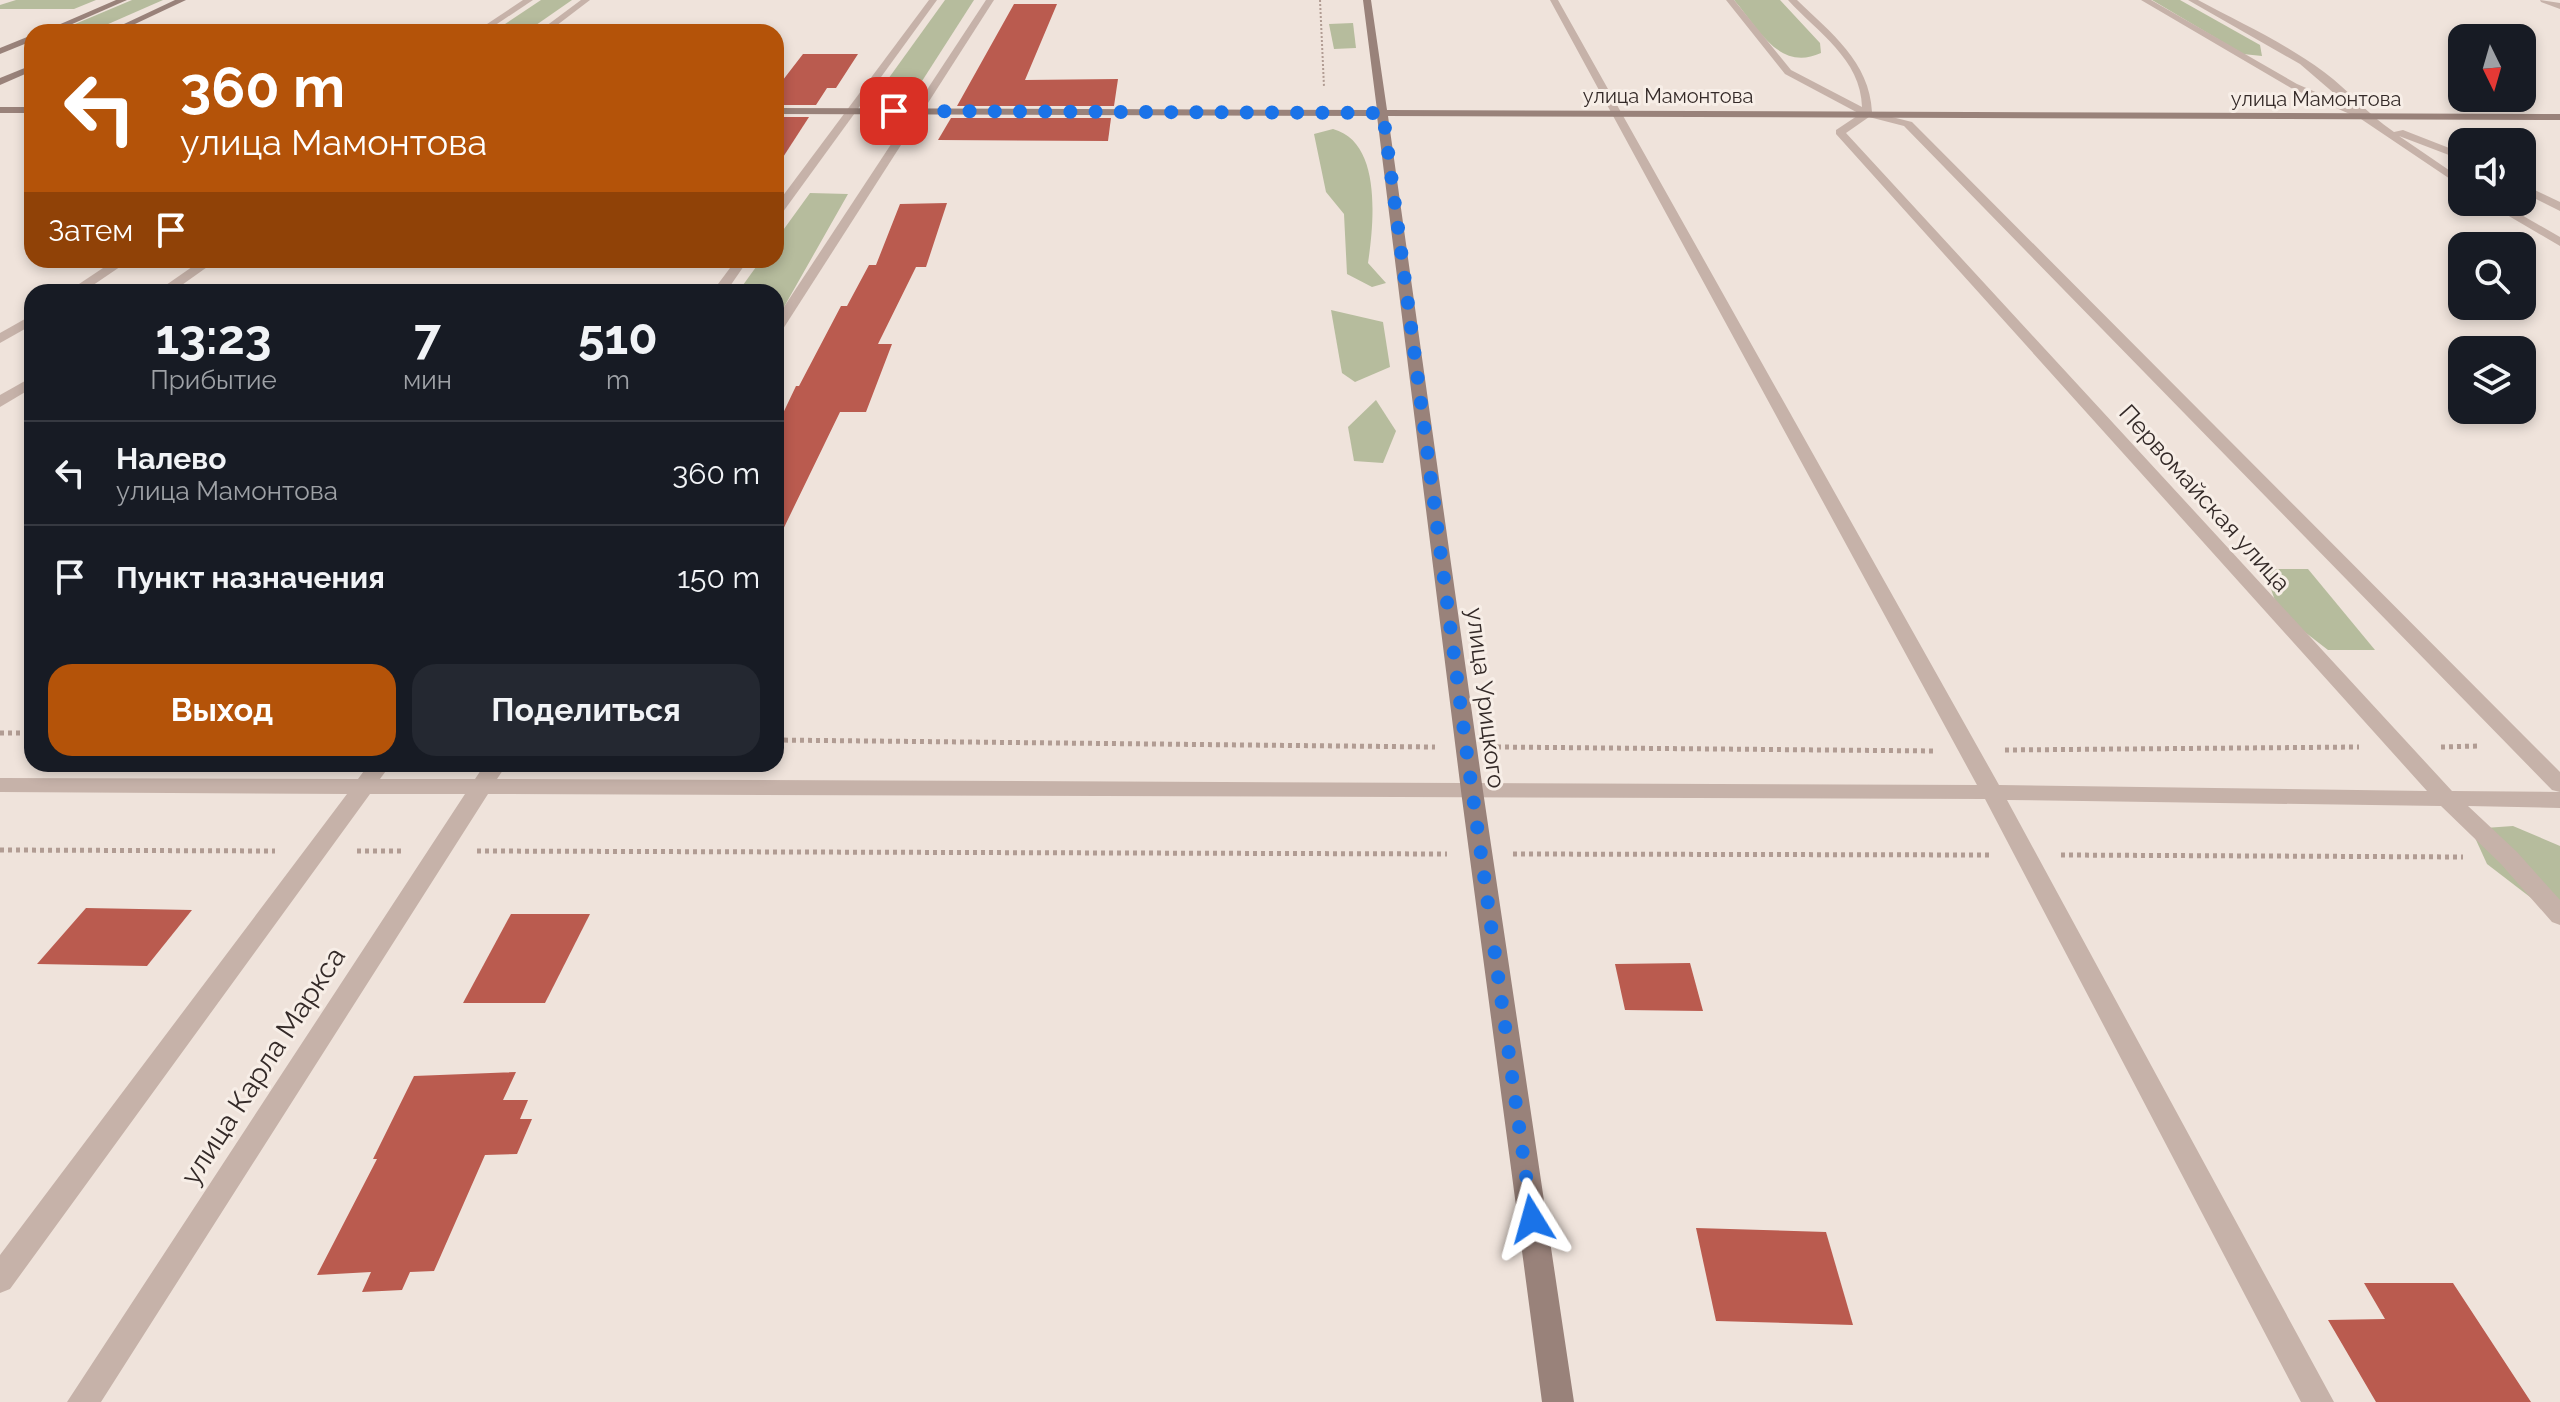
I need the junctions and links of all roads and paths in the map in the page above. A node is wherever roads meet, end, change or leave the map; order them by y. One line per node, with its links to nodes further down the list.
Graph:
1 (123, 0): 16 (street)
2 (182, 0): 17 (street)
3 (529, 0): 18 (street)
4 (586, 0): 19 (street)
5 (933, 0): 27 (street)
6 (990, 0): 28 (street)
7 (1320, 0): 29 (path)
8 (1367, 0): 30 (street, улица Урицкого)
9 (1554, 0): 31 (street)
10 (1730, 0): 32 (street, Первомайская улица)
11 (1792, 0): 32 (street)
12 (2145, 0): 33 (street)
13 (2192, 0): 33 (street)
14 (2544, 0): 15 (street)
15 (2560, 6)
16 (65, 24)
17 (129, 24)
18 (492, 24)
19 (553, 24)
20 (24, 41): 21 (street)
21 (0, 51)
22 (24, 72): 23 (street)
23 (0, 82)
24 (0, 110): 25 (street)
25 (24, 110)
26 (784, 111): 27 (street, улица Мамонтова)
27 (850, 111): 28 (street, улица Мамонтова); 38 (street)
28 (916, 111): 29 (street, улица Мамонтова); 46 (street)
29 (1325, 113): 30 (street, улица Мамонтова)
30 (1383, 113): 31 (street, улица Мамонтова); 55 (street, улица Урицкого)
31 (1616, 113): 32 (street, улица Мамонтова); 57 (street)
32 (1867, 114): 33 (street, улица Мамонтова); 54 (street, Первомайская улица); 56 (street, Первомайская улица)
33 (2365, 117): 34 (street, улица Мамонтова); 35 (street); 36 (street)
34 (2560, 117)
35 (2448, 151)
36 (2448, 174)
37 (2536, 194): 39 (street)
38 (784, 202)
39 (2560, 207)
40 (2515, 216): 41 (street)
41 (2560, 242)
42 (112, 268): 44 (street)
43 (199, 268): 45 (street)
44 (86, 284)
45 (175, 284)
46 (784, 317)
47 (24, 324): 48 (street)
48 (0, 339)
49 (24, 386): 50 (street)
50 (0, 402)
51 (0, 733): 52 (path)
52 (24, 733)
53 (784, 740): 55 (path)
54 (2522, 746): 56 (path); 61 (street, Первомайская улица)
55 (1466, 747): 57 (path); 63 (street, улица Урицкого)
56 (2400, 747): 57 (path); 65 (street, Первомайская улица)
57 (1969, 751): 64 (street)
58 (374, 772): 62 (street)
59 (489, 775): 62 (street); 63 (street); 69 (street, улица Карла Маркса)
60 (0, 785): 62 (street)
61 (2560, 785)
62 (364, 786): 68 (street)
63 (1472, 791): 64 (street); 70 (street, улица Урицкого)
64 (1992, 792): 65 (street); 71 (street)
65 (2446, 798): 66 (street); 73 (street, Первомайская улица)
66 (2560, 800)
67 (0, 850): 68 (path)
68 (316, 851): 69 (path); 74 (street)
69 (440, 851): 70 (path); 75 (street, улица Карла Маркса)
70 (1481, 854): 71 (path); 76 (street, улица Урицкого)
71 (2026, 855): 72 (path); 77 (street)
72 (2438, 856)
73 (2560, 916)
74 (0, 1279)
75 (83, 1402)
76 (1558, 1402)
77 (2318, 1402)

